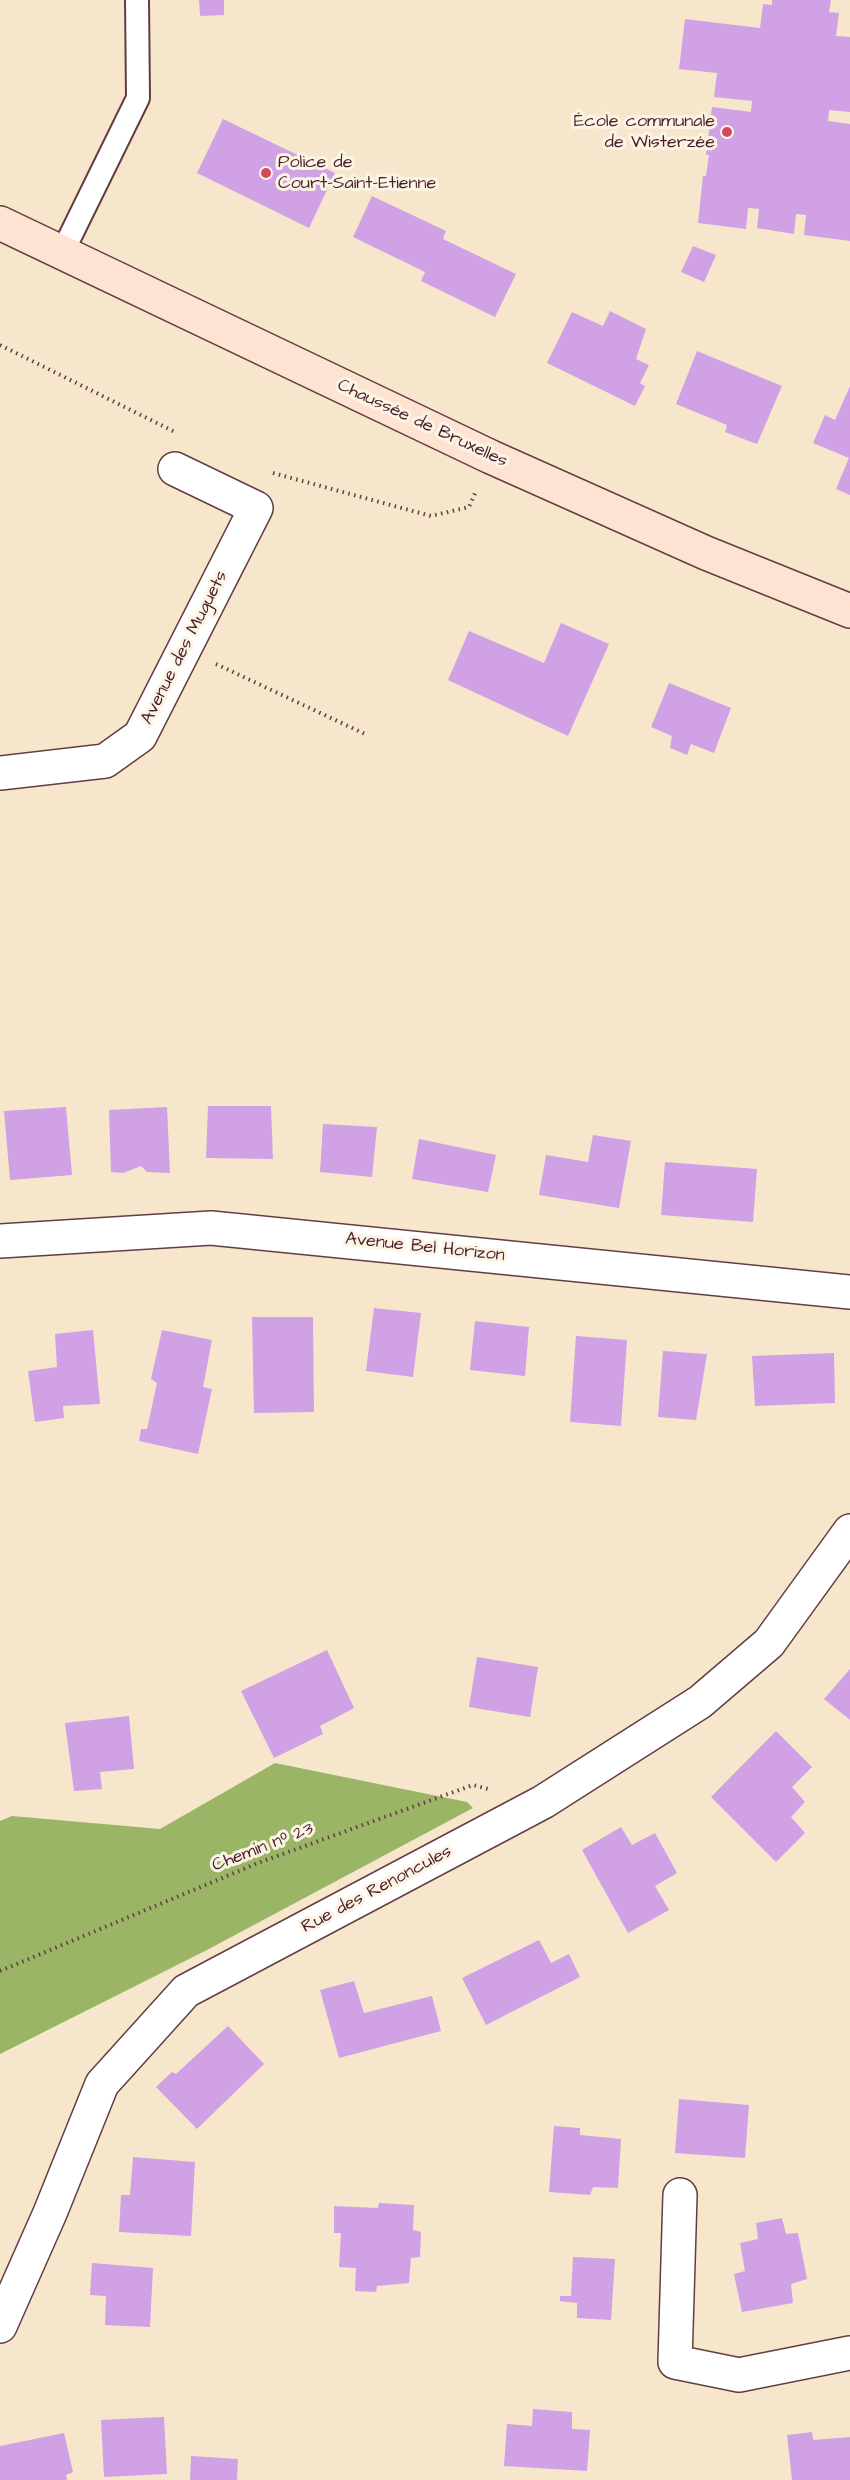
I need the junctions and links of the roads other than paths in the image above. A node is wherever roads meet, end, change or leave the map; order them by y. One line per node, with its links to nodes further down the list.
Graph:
1 (137, 0): 3 (lane)
2 (0, 223): 3 (main road, Chaussée de Bruxelles)
3 (62, 253): 5 (main road, Chaussée de Bruxelles)
4 (175, 469): 6 (street, Avenue des Muguets)
5 (850, 611)
6 (0, 773)
7 (0, 1241): 8 (street, Avenue Bel Horizon)
8 (850, 1292)
9 (850, 1531): 11 (street, Rue des Renoncules)
10 (680, 2195): 12 (street)
11 (0, 2326)
12 (850, 2353)

